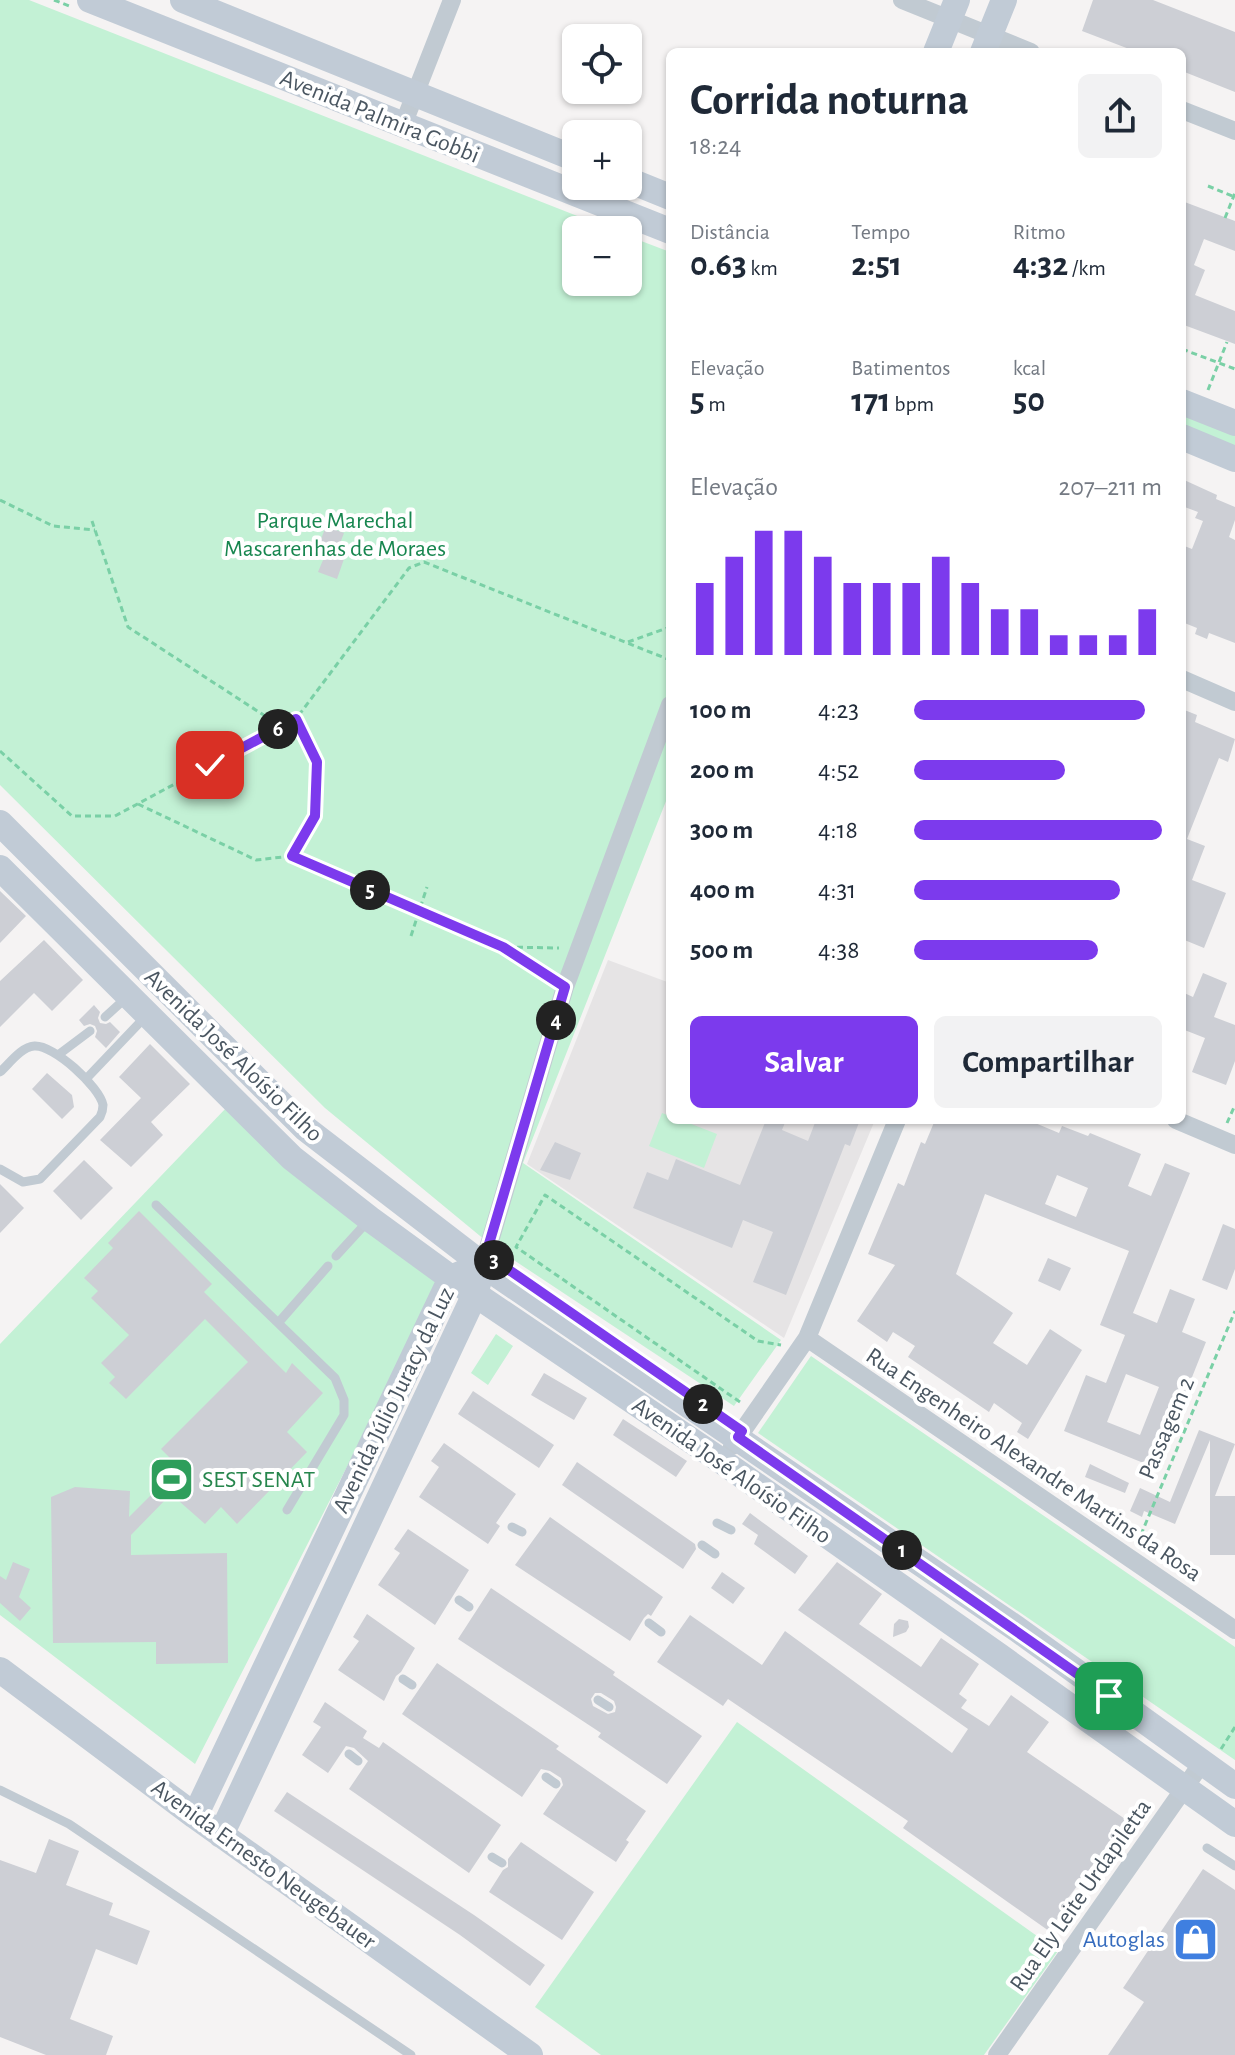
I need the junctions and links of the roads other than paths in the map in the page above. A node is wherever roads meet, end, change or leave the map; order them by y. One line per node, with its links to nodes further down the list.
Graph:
1 (90, 0): 12 (street, Avenida Palmira Gobbi)
2 (183, 0): 10 (street, Avenida Palmira Gobbi)
3 (452, 0): 10 (street)
4 (902, 0): 6 (street)
5 (1004, 0): 7 (street)
6 (953, 10): 7 (street); 8 (street)
7 (986, 44): 9 (street)
8 (938, 48)
9 (1008, 48)
10 (415, 93): 12 (street); 14 (street, Avenida Palmira Gobbi)
11 (1186, 112): 13 (street)
12 (403, 125): 17 (street, Avenida Palmira Gobbi)
13 (1235, 131)
14 (562, 153)
15 (642, 186): 16 (street)
16 (666, 195)
17 (666, 229)
18 (1186, 404): 19 (street)
19 (1235, 423)
20 (1186, 439): 21 (street)
21 (1235, 459)
22 (1186, 681): 23 (street)
23 (1235, 702)
24 (666, 716): 40 (street)
25 (0, 823): 40 (street, Avenida José Aloísio Filho)
26 (0, 868): 27 (street, Avenida José Aloísio Filho)
27 (139, 1004): 28 (lane); 32 (lane); 38 (street, Avenida José Aloísio Filho)
28 (105, 1017)
29 (90, 1031): 30 (lane)
30 (58, 1055): 31 (lane); 32 (lane)
31 (0, 1072)
32 (86, 1079): 36 (lane)
33 (895, 1124): 45 (street)
34 (1185, 1124): 35 (street)
35 (1235, 1145)
36 (0, 1169)
37 (156, 1205): 44 (lane)
38 (370, 1219): 39 (lane); 42 (street, Avenida José Aloísio Filho)
39 (336, 1256)
40 (483, 1265): 42 (street, Avenida Júlio Juracy da Luz); 43 (street, Avenida Júlio Juracy da Luz); 46 (street, Avenida José Aloísio Filho)
41 (328, 1266): 44 (lane)
42 (451, 1278): 43 (street, Avenida José Aloísio Filho); 73 (street, Avenida Júlio Juracy da Luz)
43 (475, 1294): 47 (street, Avenida José Aloísio Filho); 75 (street, Avenida Júlio Juracy da Luz)
44 (279, 1322): 48 (lane)
45 (804, 1343): 46 (street); 58 (street, Rua Engenheiro Alexandre Martins da Rosa)
46 (738, 1437): 47 (street); 67 (street, Avenida José Aloísio Filho)
47 (723, 1462): 71 (street, Avenida José Aloísio Filho)
48 (287, 1510)
49 (717, 1523): 51 (lane)
50 (512, 1527): 52 (lane)
51 (731, 1530)
52 (522, 1532)
53 (702, 1545): 54 (lane)
54 (715, 1554)
55 (459, 1600): 56 (lane)
56 (469, 1607)
57 (649, 1623): 59 (lane)
58 (1235, 1630)
59 (661, 1632)
60 (2, 1676): 73 (street, Avenida Ernesto Neugebauer)
61 (403, 1679): 62 (lane)
62 (412, 1685)
63 (598, 1700): 64 (lane)
64 (609, 1707)
65 (349, 1754): 66 (lane)
66 (358, 1761)
67 (1208, 1761): 70 (street, Avenida José Aloísio Filho); 71 (street, Rua Ely Leite Urdapiletta)
68 (546, 1777): 69 (lane)
69 (556, 1784)
70 (1235, 1786)
71 (1184, 1788): 74 (street, Avenida José Aloísio Filho); 82 (street, Rua Ely Leite Urdapiletta)
72 (0, 1790): 80 (lane)
73 (195, 1816): 75 (street, Avenida Ernesto Neugebauer)
74 (1235, 1824)
75 (221, 1835): 81 (street, Avenida Ernesto Neugebauer)
76 (1207, 1848): 79 (lane)
77 (492, 1857): 78 (lane)
78 (502, 1863)
79 (1235, 1866)
80 (411, 2055)
81 (530, 2055)
82 (997, 2055)

